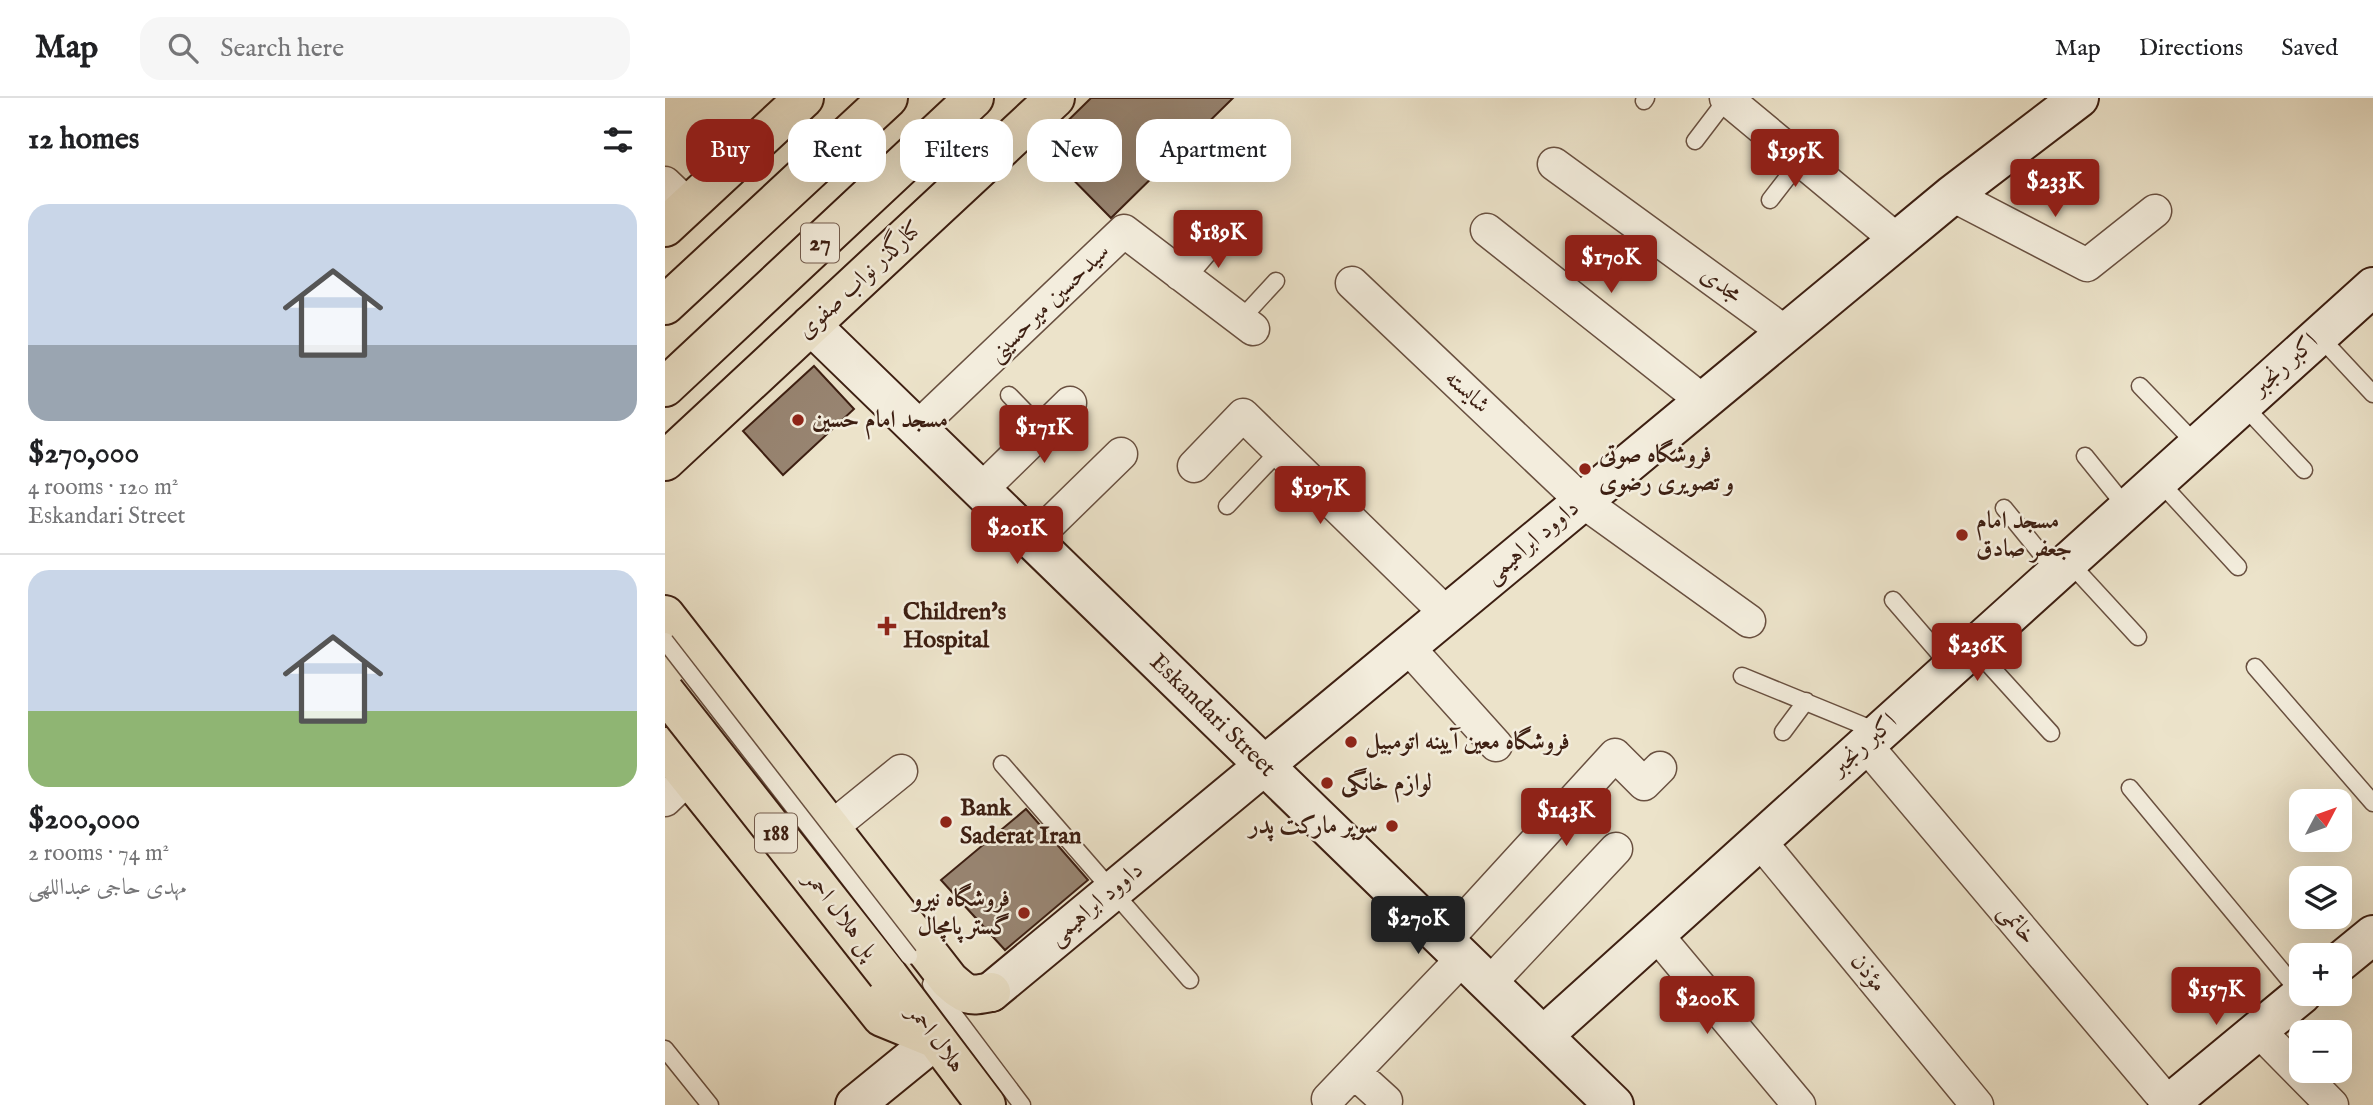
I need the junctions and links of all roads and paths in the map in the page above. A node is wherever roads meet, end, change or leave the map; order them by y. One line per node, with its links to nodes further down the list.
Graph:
1 (804, 98): 12 (main road)
2 (888, 98): 21 (main road, 27)
3 (974, 98): 27 (main road, 27)
4 (1055, 98): 23 (main road, کنارگذر نواب صفوی)
5 (2078, 98): 10 (street, داوود ابراهیمی)
6 (1727, 99): 7 (lane); 8 (street)
7 (1695, 141)
8 (1801, 160): 11 (lane); 16 (street)
9 (1555, 163): 24 (street, مجدی)
10 (1952, 195): 13 (street); 16 (street, داوود ابراهیمی)
11 (1770, 200)
12 (673, 205)
13 (2155, 211)
14 (1487, 230): 30 (street)
15 (1216, 232): 17 (street)
16 (1897, 240): 24 (street, داوود ابراهیمی)
17 (1180, 274): 22 (street, سیدحسین میرحسینی); 33 (street, سیدحسین میرحسینی)
18 (1276, 281): 22 (lane)
19 (1352, 283): 44 (street, شایسته)
20 (2373, 287): 25 (street, اکبر رنجبر)
21 (665, 305)
22 (1247, 324)
23 (811, 325): 33 (street, Eskandari Street); 39 (main road, کنارگذر نواب صفوی)
24 (1785, 332): 30 (street, داوود ابراهیمی)
25 (2318, 335): 28 (lane); 32 (street, اکبر رنجبر)
26 (2140, 386): 35 (lane)
27 (665, 387)
28 (2373, 394)
29 (1009, 395): 34 (lane)
30 (1703, 401): 44 (street, داوود ابراهیمی)
31 (1070, 403): 34 (street)
32 (2242, 404): 35 (street, اکبر رنجبر); 41 (lane)
33 (917, 428): 43 (street, Eskandari Street)
34 (1043, 430): 43 (street)
35 (2196, 446): 42 (street, اکبر رنجبر)
36 (1280, 450): 40 (street); 45 (lane); 52 (street)
37 (1121, 454): 48 (street)
38 (2085, 456): 47 (lane)
39 (665, 461)
40 (1195, 466)
41 (2304, 470)
42 (2158, 480): 47 (street, اکبر رنجبر); 50 (lane)
43 (981, 490): 48 (street, Eskandari Street)
44 (1582, 501): 52 (street, داوود ابراهیمی); 54 (street, شایسته)
45 (1227, 506)
46 (2004, 508): 49 (lane)
47 (2127, 508): 49 (street, اکبر رنجبر)
48 (1033, 540): 69 (street, Eskandari Street)
49 (2062, 567): 55 (lane); 58 (street, اکبر رنجبر)
50 (2238, 568)
51 (1893, 600): 58 (lane)
52 (1446, 613): 57 (street, داوود ابراهیمی)
53 (665, 615): 75 (main road)
54 (1749, 621)
55 (2138, 637)
56 (665, 641): 81 (lane, bridge)
57 (1407, 646): 66 (street); 69 (street, داوود ابراهیمی)
58 (1962, 657): 64 (lane); 65 (street, اکبر رنجبر)
59 (2255, 667): 74 (lane)
60 (1742, 676): 62 (lane)
61 (665, 692): 81 (main road, پل هلال احمر / 188, bridge)
62 (1806, 701): 63 (lane); 65 (lane)
63 (1783, 732)
64 (2051, 733)
65 (1872, 738): 76 (street, اکبر رنجبر); 100 (street, خاتمی)
66 (1496, 745)
67 (665, 747): 73 (main road)
68 (1002, 764): 78 (lane)
69 (1263, 765): 78 (street, داوود ابراهیمی); 80 (street, Eskandari Street)
70 (1661, 768): 80 (street)
71 (901, 771): 75 (street)
72 (2130, 788): 83 (lane)
73 (677, 789): 88 (main road)
74 (2373, 803)
75 (832, 827): 84 (main road)
76 (1759, 841): 79 (street, اکبر رنجبر); 99 (street, مؤذن)
77 (1616, 849): 80 (street)
78 (1112, 891): 82 (lane); 84 (street, داوود ابراهیمی)
79 (1656, 934): 87 (street, اکبر رنجبر); 98 (street)
80 (1466, 961): 87 (street, Eskandari Street); 90 (street)
81 (898, 965): 88 (main road, هلال احمر); 95 (lane)
82 (1190, 980)
83 (2289, 980)
84 (991, 992)
85 (2289, 1004): 86 (street)
86 (2258, 1031): 100 (street); 101 (street)
87 (1543, 1036): 97 (street, Eskandari Street)
88 (936, 1039): 93 (street); 94 (main road, هلال احمر)
89 (665, 1049): 92 (lane)
90 (1354, 1072): 91 (street); 96 (street)
91 (1328, 1099)
92 (710, 1105)
93 (855, 1105)
94 (986, 1105)
95 (1023, 1105)
96 (1382, 1105)
97 (1614, 1105)
98 (1799, 1105)
99 (1977, 1105)
100 (2169, 1105)
101 (2332, 1105)

